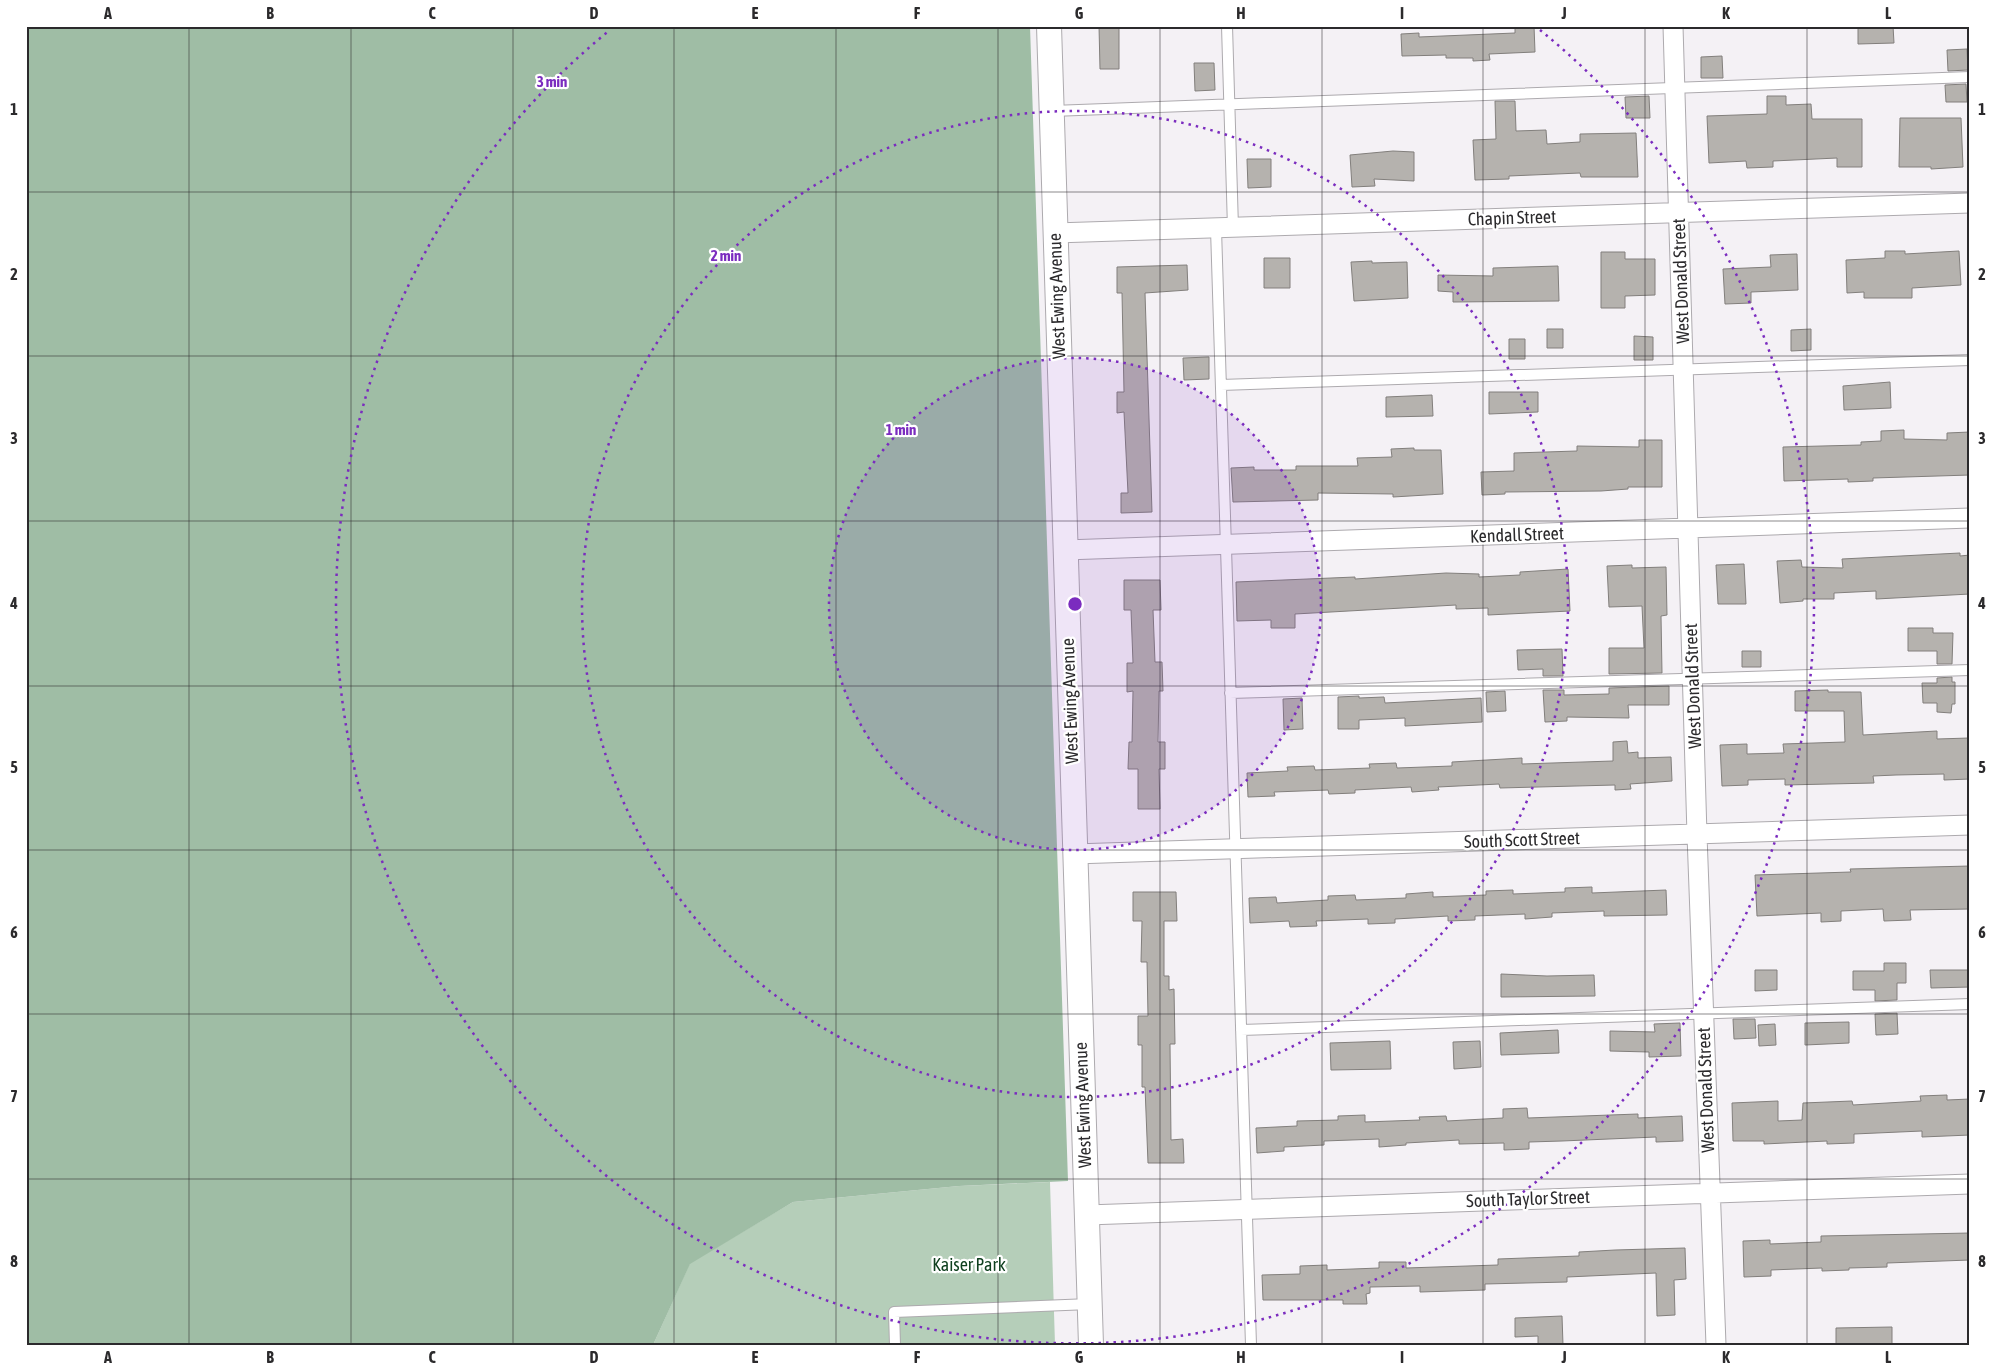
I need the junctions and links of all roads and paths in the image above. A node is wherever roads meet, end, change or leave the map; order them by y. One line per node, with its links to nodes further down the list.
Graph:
1 (1049, 26): 7 (street, West Ewing Avenue)
2 (1227, 26): 6 (lane)
3 (1673, 26): 5 (street, West Donald Street)
4 (1970, 78): 5 (lane)
5 (1675, 88): 6 (lane); 9 (street, West Donald Street)
6 (1230, 104): 7 (lane); 10 (lane)
7 (1052, 110): 11 (street, West Ewing Avenue)
8 (1970, 203): 9 (street, Chapin Street)
9 (1679, 213): 10 (street, Chapin Street); 13 (street, West Donald Street)
10 (1224, 228): 11 (street, Chapin Street); 14 (lane)
11 (1055, 233): 18 (street, West Ewing Avenue)
12 (1970, 360): 13 (lane)
13 (1684, 370): 14 (lane); 16 (street, West Donald Street)
14 (1221, 385): 17 (lane)
15 (1970, 518): 16 (street, Kendall Street)
16 (1689, 529): 17 (street, Kendall Street); 20 (street, West Donald Street)
17 (1226, 545): 18 (street, Kendall Street); 21 (lane)
18 (1065, 550): 25 (street, West Ewing Avenue)
19 (1970, 670): 20 (lane)
20 (1693, 678): 21 (lane); 23 (street, West Donald Street)
21 (1230, 693): 24 (lane)
22 (1970, 825): 23 (street, South Scott Street)
23 (1697, 835): 24 (street, South Scott Street); 27 (street, West Donald Street)
24 (1235, 850): 25 (street, South Scott Street); 28 (lane)
25 (1074, 854): 32 (street, West Ewing Avenue)
26 (1970, 1004): 27 (lane)
27 (1703, 1012): 28 (lane); 30 (street, West Donald Street)
28 (1241, 1030): 31 (lane)
29 (1970, 1184): 30 (street, South Taylor Street)
30 (1710, 1193): 31 (street, South Taylor Street); 37 (street, West Donald Street)
31 (1247, 1209): 32 (street, South Taylor Street); 36 (lane)
32 (1087, 1215): 33 (street, West Ewing Avenue)
33 (1090, 1304): 34 (lane); 35 (street, West Ewing Avenue)
34 (895, 1345)
35 (1091, 1345)
36 (1251, 1345)
37 (1716, 1345)

